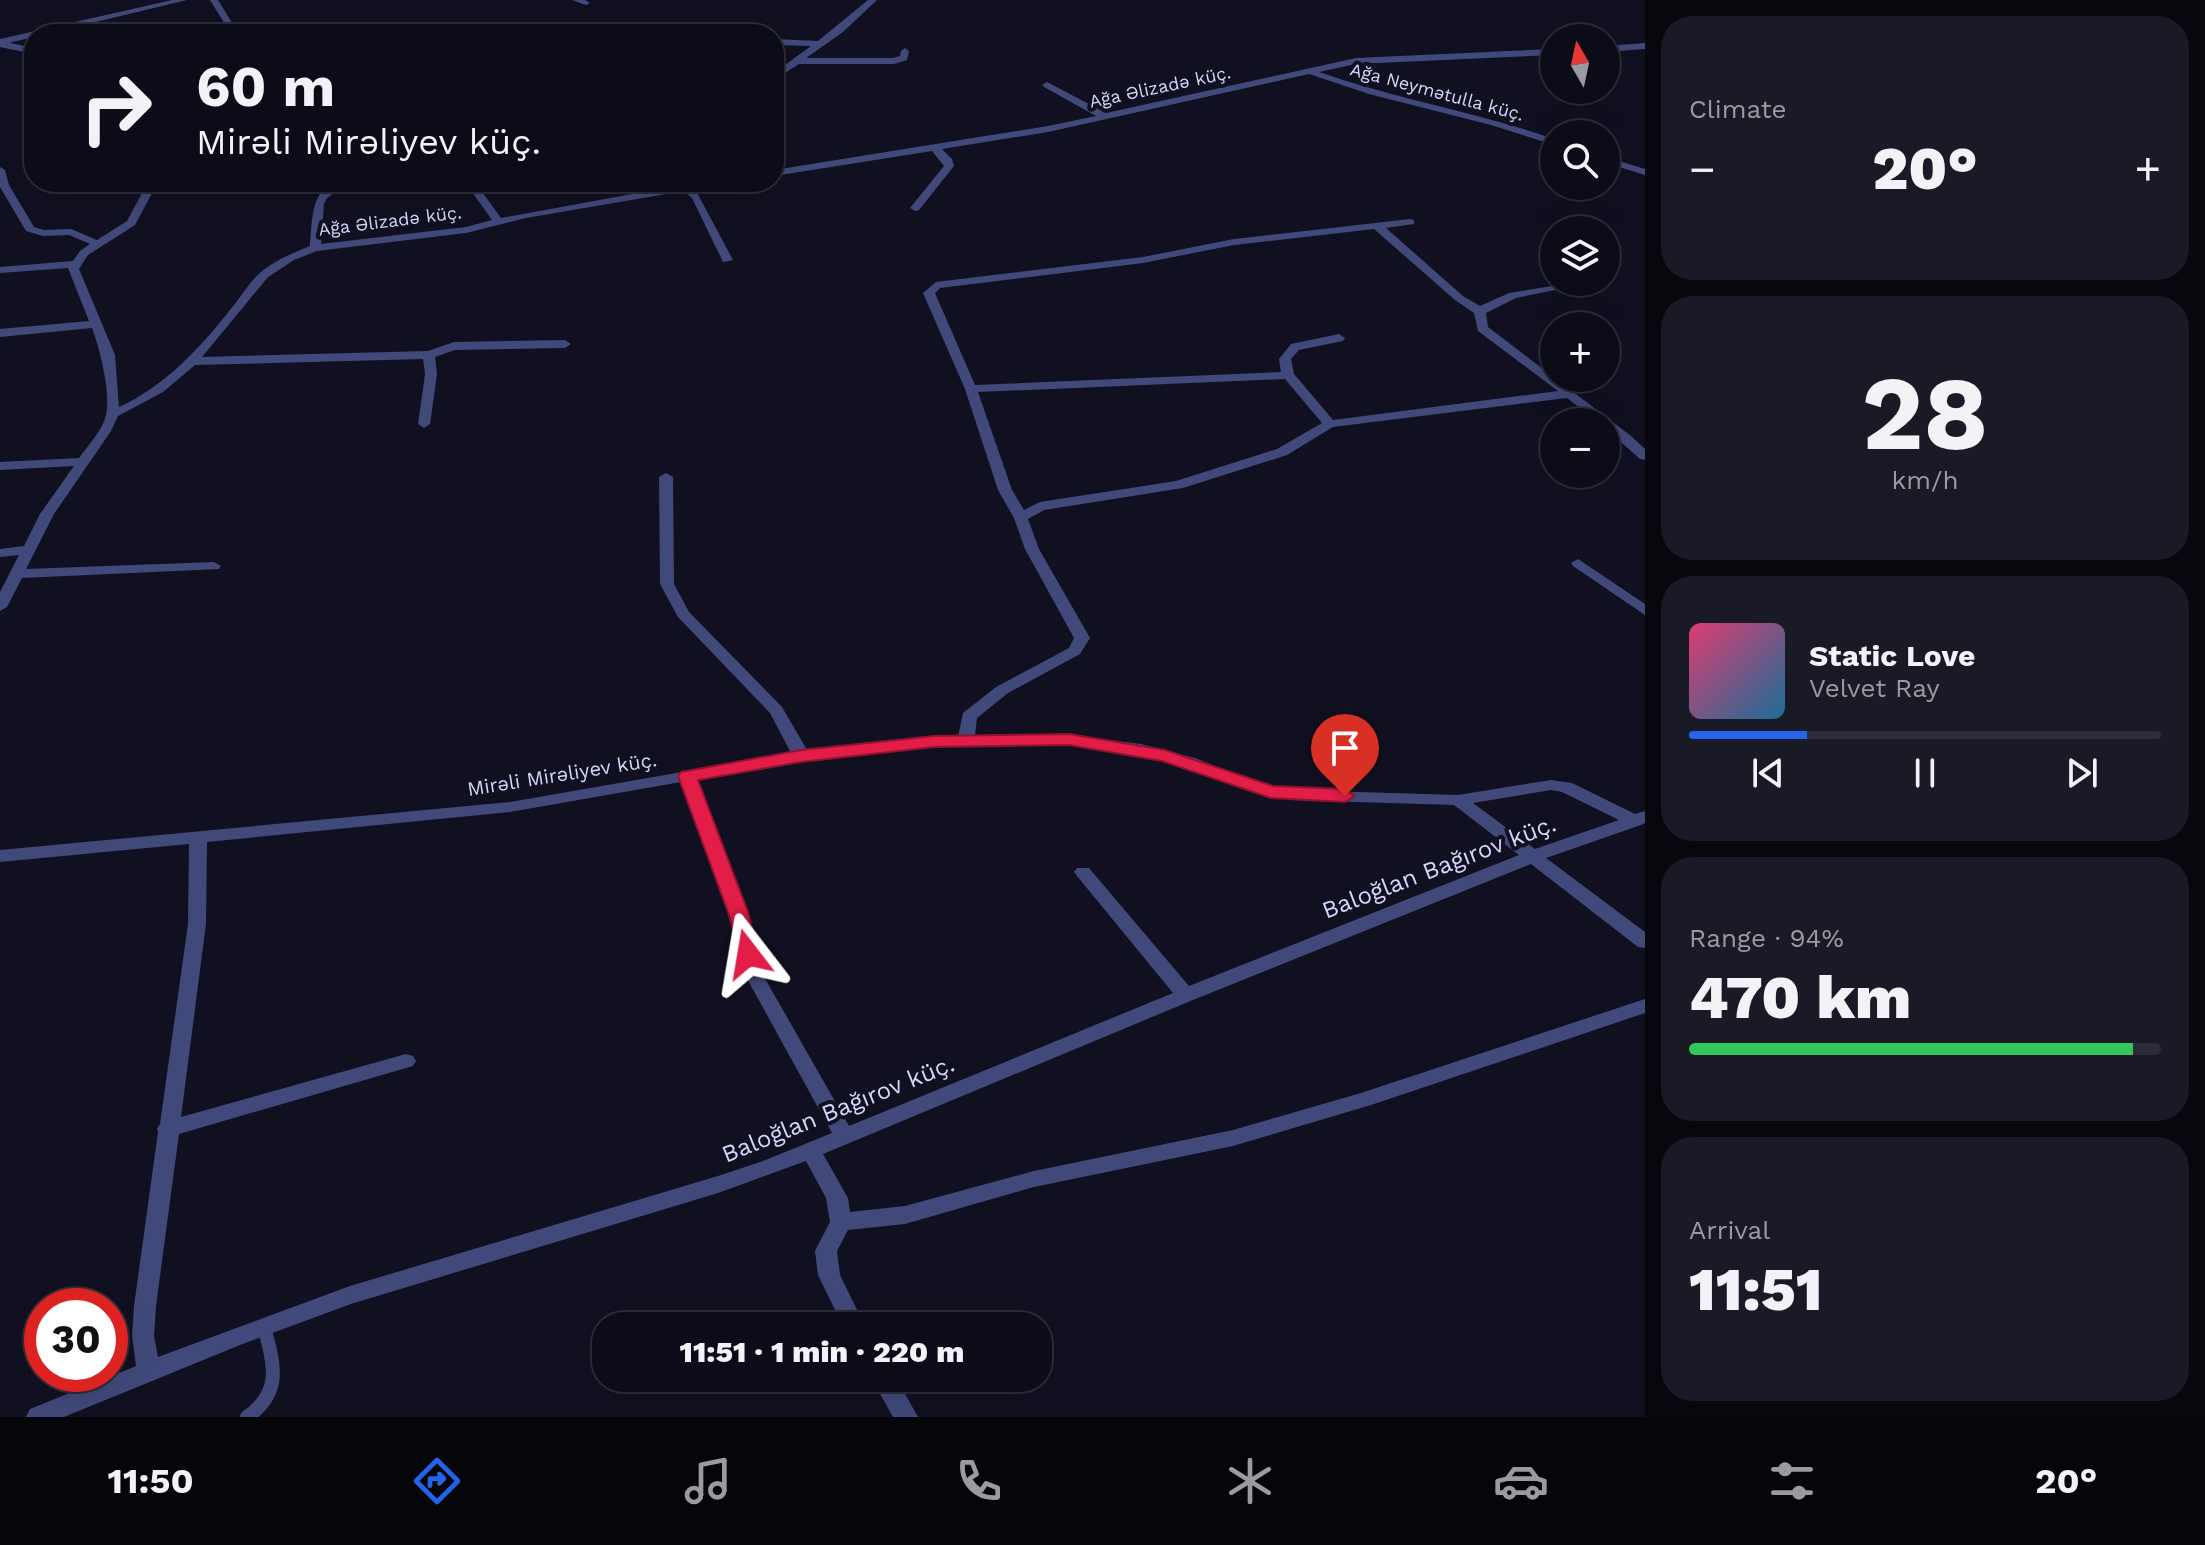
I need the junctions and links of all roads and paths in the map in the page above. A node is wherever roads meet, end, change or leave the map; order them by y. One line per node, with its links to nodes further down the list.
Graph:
1 (183, 0): 5 (street)
2 (214, 0): 8 (street)
3 (576, 0): 6 (street)
4 (873, 0): 12 (street)
5 (155, 3): 7 (street)
6 (586, 3)
7 (74, 24)
8 (229, 24)
9 (24, 37): 11 (street)
10 (784, 42): 12 (street)
11 (0, 43): 15 (lane)
12 (819, 44): 18 (street)
13 (1645, 46): 14 (street)
14 (1620, 48)
15 (24, 49)
16 (905, 51): 18 (street)
17 (1540, 53): 20 (street, Ağa Əlizadə küç.)
18 (795, 61): 19 (street)
19 (784, 69)
20 (1313, 73): 22 (street, Ağa Əlizadə küç.); 23 (street, Ağa Neymətulla küç.)
21 (1047, 85): 22 (street)
22 (1105, 117): 24 (street, Ağa Əlizadə küç.)
23 (1540, 137)
24 (934, 147): 27 (street, Ağa Əlizadə küç.); 34 (street)
25 (1620, 164): 28 (street)
26 (0, 170): 38 (street)
27 (784, 171)
28 (1645, 172)
29 (148, 192): 38 (street)
30 (329, 192): 39 (street)
31 (477, 192): 35 (street)
32 (658, 192): 35 (street, Ağa Əlizadə küç.)
33 (690, 192): 40 (street)
34 (915, 208)
35 (499, 222): 39 (street, Ağa Əlizadə küç.)
36 (1410, 222): 37 (street)
37 (1377, 226): 44 (street); 52 (street)
38 (98, 244): 41 (street)
39 (315, 248): 50 (street, Ağa Əlizadə küç.)
40 (727, 260)
41 (75, 264): 42 (street); 45 (street)
42 (0, 270)
43 (1540, 290): 44 (street)
44 (1480, 311): 53 (street)
45 (97, 324): 46 (street); 54 (street)
46 (0, 333)
47 (1339, 338): 51 (street)
48 (565, 344): 49 (street)
49 (429, 355): 50 (street); 55 (street)
50 (193, 361): 54 (street, Ağa Əlizadə küç.)
51 (1288, 375): 52 (street); 56 (street)
52 (971, 389): 61 (street)
53 (1566, 394): 56 (street); 57 (street)
54 (113, 414): 58 (street)
55 (424, 424)
56 (1330, 424): 61 (street)
57 (1645, 456)
58 (82, 462): 59 (street); 62 (street)
59 (0, 466)
60 (666, 477): 70 (street)
61 (1021, 518): 69 (street)
62 (27, 550): 63 (street); 66 (street)
63 (0, 553)
64 (1578, 563): 68 (street)
65 (214, 566): 66 (street)
66 (16, 574): 67 (street)
67 (0, 607)
68 (1645, 611)
69 (966, 740): 70 (street, Mirəli Mirəliyev küç.); 72 (street, Mirəli Mirəliyev küç.)
70 (801, 756): 71 (street, Mirəli Mirəliyev küç.)
71 (687, 776): 74 (street, Mirəli Mirəliyev küç.); 83 (street)
72 (1458, 800): 73 (street, Mirəli Mirəliyev küç.); 76 (street)
73 (1640, 819): 76 (street, Baloğlan Bağırov küç.)
74 (198, 835): 75 (street, Mirəli Mirəliyev küç.); 82 (street)
75 (0, 856)
76 (1534, 856): 78 (street); 79 (street, Baloğlan Bağırov küç.)
77 (1083, 872): 79 (street)
78 (1645, 942)
79 (1186, 995): 83 (street, Baloğlan Bağırov küç.)
80 (1645, 1006): 85 (street)
81 (406, 1061): 82 (street)
82 (167, 1129): 88 (street)
83 (845, 1137): 84 (street, Baloğlan Bağırov küç.)
84 (811, 1151): 85 (street); 87 (street, Baloğlan Bağırov küç.)
85 (841, 1222): 86 (street)
86 (847, 1312)
87 (264, 1327): 88 (street, Baloğlan Bağırov küç.); 91 (lane)
88 (149, 1371): 90 (street, Baloğlan Bağırov küç.)
89 (891, 1392): 92 (street)
90 (38, 1417)
91 (247, 1417)
92 (906, 1417)

